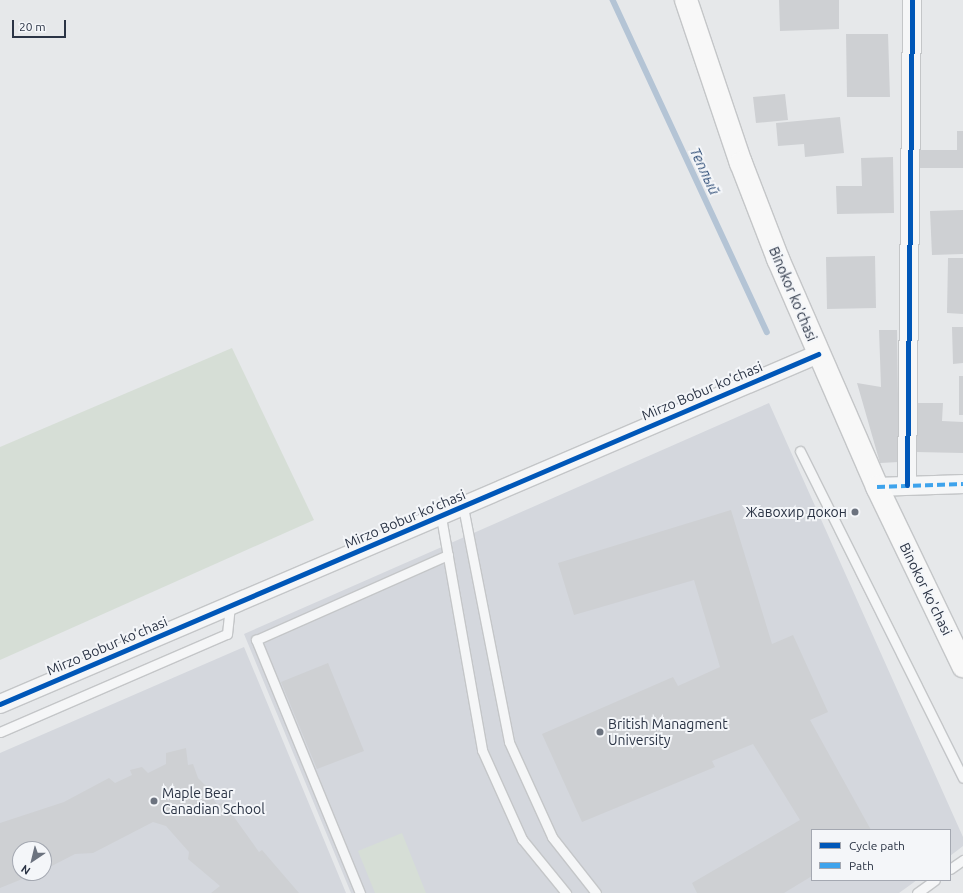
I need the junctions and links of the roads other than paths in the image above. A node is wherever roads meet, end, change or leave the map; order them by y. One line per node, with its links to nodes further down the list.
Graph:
1 (686, 0): 3 (main road, Binokor ko'chasi)
2 (912, 0): 5 (street)
3 (818, 354): 7 (main road, Binokor ko'chasi); 8 (street, Mirzo Bobur ko‘chasi)
4 (800, 451): 15 (lane)
5 (907, 484): 6 (street); 7 (street)
6 (963, 484)
7 (877, 487): 12 (main road, Binokor ko'chasi)
8 (463, 507): 9 (street, Mirzo Bobur ko‘chasi); 21 (lane)
9 (441, 517): 10 (lane); 11 (street, Mirzo Bobur ko‘chasi)
10 (448, 555): 19 (lane); 20 (lane)
11 (230, 607): 13 (street, Mirzo Bobur ko‘chasi); 14 (lane)
12 (963, 666)
13 (0, 704)
14 (0, 732)
15 (963, 778)
16 (963, 860): 17 (lane)
17 (951, 868)
18 (934, 881): 22 (lane)
19 (360, 893)
20 (566, 893)
21 (596, 893)
22 (917, 893)

